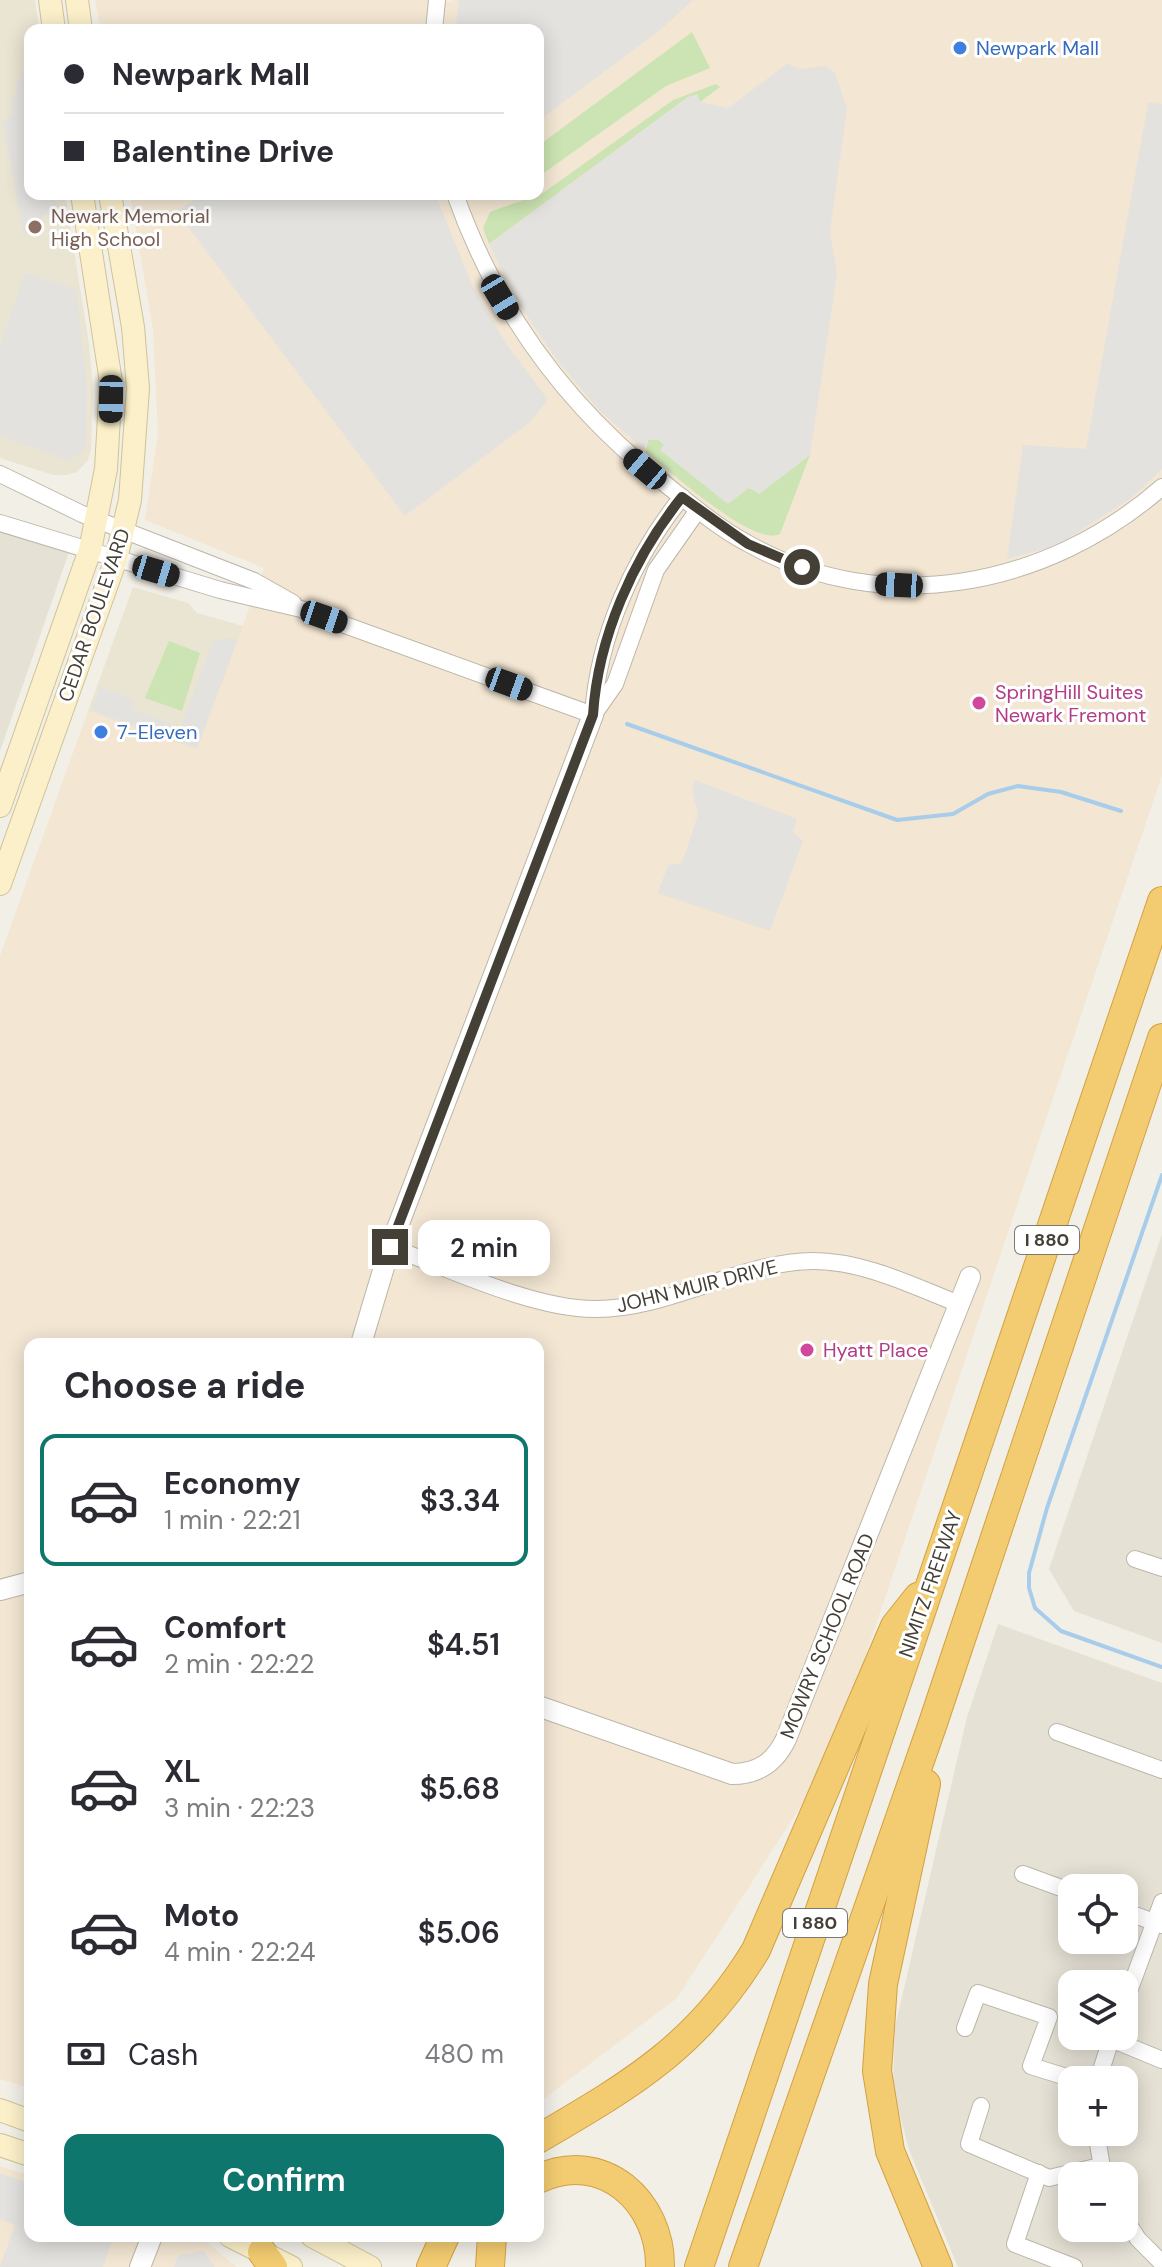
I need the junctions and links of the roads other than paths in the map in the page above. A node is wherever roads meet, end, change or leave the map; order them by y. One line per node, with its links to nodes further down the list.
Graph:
1 (50, 0): 4 (main road)
2 (77, 0): 5 (main road)
3 (437, 0): 6 (street)
4 (53, 24)
5 (80, 24)
6 (435, 24)
7 (83, 200): 14 (main road, CEDAR BOULEVARD)
8 (111, 200): 16 (main road, CEDAR BOULEVARD)
9 (457, 200): 12 (street)
10 (0, 474): 14 (street)
11 (1162, 487): 13 (street)
12 (682, 497): 13 (street); 20 (street)
13 (698, 510): 20 (street)
14 (98, 520): 16 (street); 17 (main road, CEDAR BOULEVARD)
15 (0, 523): 17 (street)
16 (125, 529): 18 (main road, CEDAR BOULEVARD); 19 (street)
17 (90, 550): 18 (street); 21 (main road, CEDAR BOULEVARD)
18 (116, 559): 19 (street); 22 (main road, CEDAR BOULEVARD)
19 (301, 609): 20 (street)
20 (593, 715): 25 (street)
21 (0, 806)
22 (0, 884)
23 (1162, 901): 31 (highway, NIMITZ FREEWAY / I 880)
24 (1162, 1038): 35 (highway, I 880)
25 (390, 1247): 27 (street, JOHN MUIR DRIVE); 28 (street)
26 (970, 1277): 27 (street, MOWRY SCHOOL ROAD)
27 (959, 1304): 34 (street, MOWRY SCHOOL ROAD)
28 (363, 1338)
29 (1135, 1559): 30 (street)
30 (1162, 1568)
31 (932, 1580): 51 (highway); 72 (highway, NIMITZ FREEWAY / I 880)
32 (24, 1584): 33 (street)
33 (0, 1590)
34 (544, 1708)
35 (932, 1726): 57 (highway, I 880); 75 (highway)
36 (1057, 1732): 37 (street)
37 (1162, 1770)
38 (1023, 1874): 39 (street)
39 (1058, 1887)
40 (1162, 1902): 42 (street)
41 (1138, 1916): 42 (street)
42 (1158, 1924): 43 (street)
43 (1138, 1972)
44 (965, 2028): 47 (street)
45 (1138, 2049): 46 (street)
46 (1162, 2060)
47 (1058, 2074)
48 (981, 2106): 54 (street)
49 (0, 2110): 50 (main road)
50 (24, 2119)
51 (544, 2135)
52 (0, 2145): 53 (main road)
53 (24, 2153)
54 (1039, 2173): 55 (street); 76 (street)
55 (1058, 2177)
56 (544, 2178): 71 (highway)
57 (760, 2215): 73 (highway, I 880); 74 (highway)
58 (1138, 2239): 65 (street)
59 (150, 2242): 66 (street)
60 (240, 2242): 64 (main road)
61 (323, 2242): 68 (main road)
62 (442, 2242): 69 (highway)
63 (492, 2242): 70 (highway)
64 (268, 2259): 67 (main road)
65 (1162, 2263)
66 (140, 2267)
67 (291, 2267)
68 (370, 2267)
69 (431, 2267)
70 (490, 2267)
71 (660, 2267)
72 (699, 2267)
73 (743, 2267)
74 (751, 2267)
75 (938, 2267)
76 (1074, 2267)

